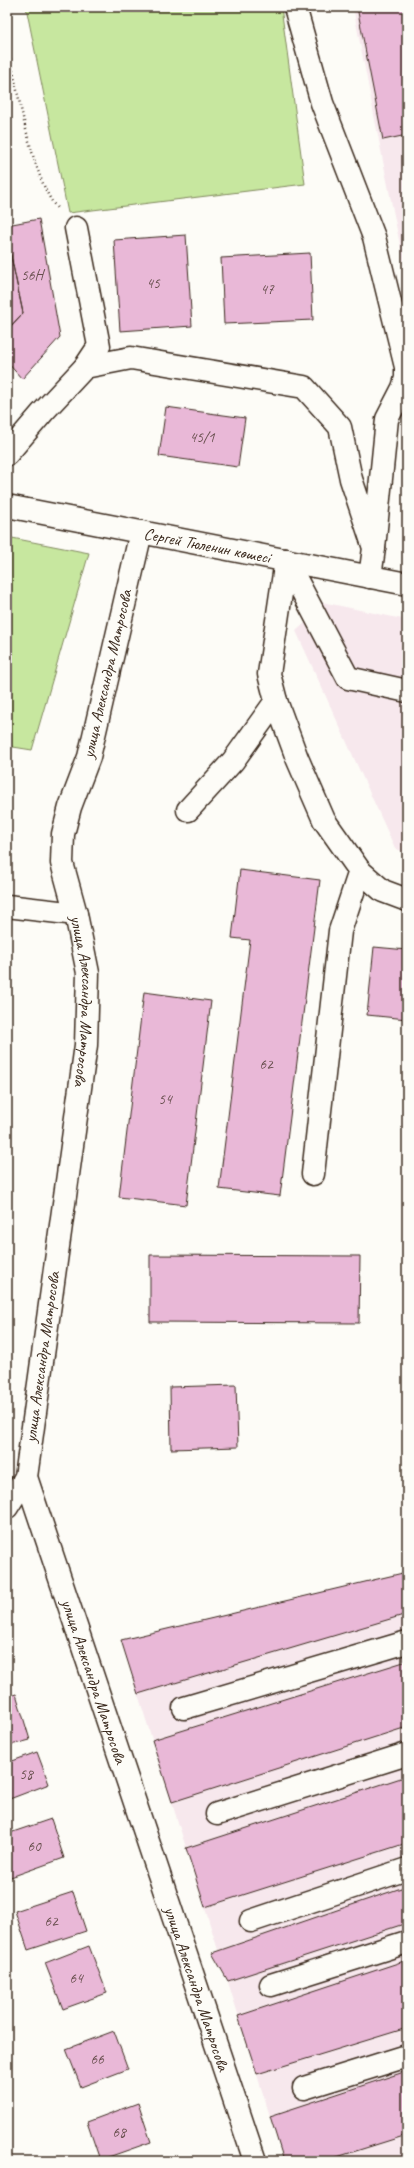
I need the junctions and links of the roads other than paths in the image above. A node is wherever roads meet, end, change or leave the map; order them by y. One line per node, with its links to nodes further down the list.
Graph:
1 (295, 7): 7 (street)
2 (76, 228): 3 (street)
3 (85, 367): 4 (street); 7 (street)
4 (7, 454)
5 (7, 506): 6 (street, Сергей Тюленин көшесі)
6 (141, 532): 8 (street, Сергей Тюленин көшесі); 17 (street, улица Александра Матросова)
7 (374, 548): 9 (street)
8 (286, 560): 9 (street, Сергей Тюленин көшесі); 11 (street); 12 (street)
9 (370, 577): 10 (street, Сергей Тюленин көшесі)
10 (407, 584)
11 (407, 691)
12 (276, 701): 13 (street); 14 (street)
13 (188, 810)
14 (360, 871): 15 (street); 18 (street)
15 (407, 900)
16 (7, 906): 17 (street)
17 (76, 914): 19 (street, улица Александра Матросова)
18 (313, 1174)
19 (26, 1477): 20 (street); 31 (street, улица Александра Матросова)
20 (7, 1508)
21 (407, 1642): 22 (street)
22 (184, 1708)
23 (407, 1754): 24 (street)
24 (217, 1814)
25 (407, 1869): 26 (street)
26 (251, 1921)
27 (407, 1942): 28 (street)
28 (271, 1985)
29 (407, 2056): 30 (street)
30 (304, 2088)
31 (255, 2161)

